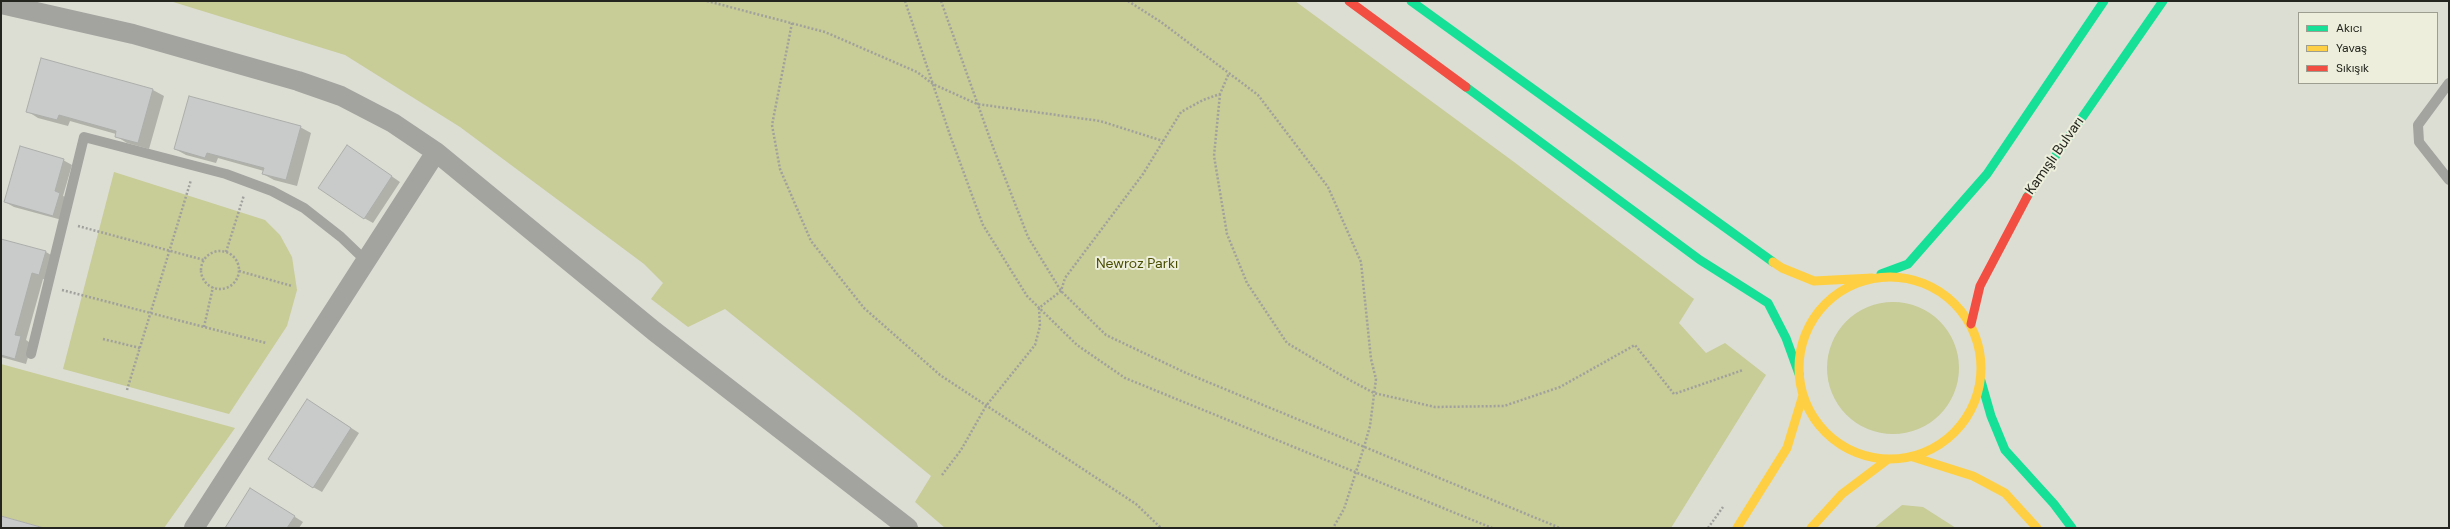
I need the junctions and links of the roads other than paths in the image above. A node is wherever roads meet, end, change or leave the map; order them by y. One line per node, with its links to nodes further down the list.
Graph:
1 (1349, 1): 13 (main road)
2 (1411, 1): 10 (main road)
3 (2104, 1): 10 (main road)
4 (2163, 1): 11 (main road, Kamışlı Bulvarı)
5 (1, 4): 7 (street)
6 (2449, 83): 8 (lane)
7 (436, 152): 9 (street); 19 (street)
8 (2449, 180)
9 (366, 261): 12 (lane); 18 (street)
10 (1872, 278): 11 (main road); 13 (main road)
11 (1971, 324): 14 (main road)
12 (31, 354)
13 (1799, 374): 15 (main road)
14 (1981, 381): 16 (main road); 23 (main road)
15 (1803, 395): 17 (main road); 20 (main road)
16 (1913, 457): 17 (main road); 22 (main road)
17 (1887, 460): 21 (main road)
18 (194, 528)
19 (908, 528)
20 (1737, 528)
21 (1811, 528)
22 (2037, 528)
23 (2072, 528)

